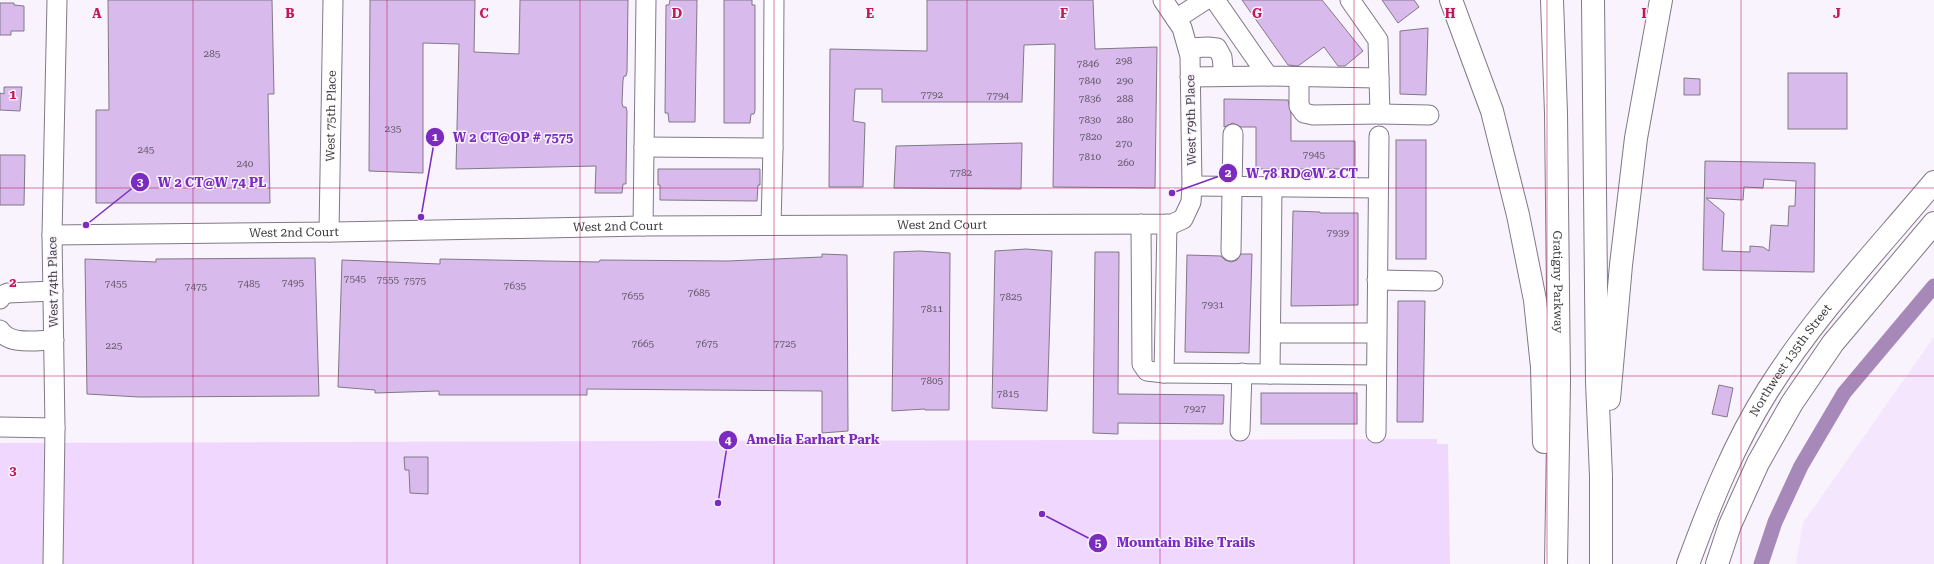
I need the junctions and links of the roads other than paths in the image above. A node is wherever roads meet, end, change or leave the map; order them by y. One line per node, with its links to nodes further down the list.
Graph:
1 (57, 0): 36 (street, West 74th Place)
2 (333, 0): 35 (street, West 75th Place)
3 (646, 0): 23 (street)
4 (774, 0): 24 (street)
5 (1205, 0): 12 (street)
6 (1215, 0): 15 (street)
7 (1350, 0): 18 (street)
8 (1451, 0): 57 (main road)
9 (1552, 0): 57 (main road, Gratigny Parkway)
10 (1593, 0): 56 (main road)
11 (1661, 0): 56 (main road)
12 (1173, 10): 13 (street, West 79th Place)
13 (1189, 48): 14 (street); 16 (street, West 79th Place)
14 (1224, 76): 15 (street); 16 (street)
15 (1268, 76): 17 (street)
16 (1190, 77): 26 (street, West 79th Place)
17 (1299, 77): 18 (street); 19 (street)
18 (1379, 78): 19 (street)
19 (1380, 114): 20 (street)
20 (1429, 115)
21 (1233, 134): 27 (street)
22 (1378, 136): 29 (street)
23 (644, 147): 24 (street); 34 (street)
24 (773, 148): 33 (street)
25 (1934, 182): 61 (main road, Northwest 135th Street)
26 (1192, 186): 27 (street); 30 (street, West 79th Place)
27 (1232, 188): 28 (street); 37 (street)
28 (1272, 188): 29 (street); 45 (street)
29 (1378, 188): 40 (street)
30 (1175, 222): 32 (street, West 2nd Court); 39 (street)
31 (1934, 223): 62 (main road, Northwest 135th Street)
32 (1141, 224): 33 (street, West 2nd Court); 38 (street)
33 (772, 225): 34 (street, West 2nd Court)
34 (643, 226): 35 (street, West 2nd Court)
35 (329, 232): 36 (street, West 2nd Court)
36 (52, 235): 42 (street, West 74th Place)
37 (1231, 251)
38 (1140, 261): 39 (street); 48 (street)
39 (1166, 261): 48 (street)
40 (1377, 280): 41 (street); 46 (street)
41 (1433, 280)
42 (53, 291): 43 (street); 47 (street, West 74th Place)
43 (0, 299)
44 (0, 330): 47 (street)
45 (1271, 333): 46 (street); 50 (street)
46 (1376, 333): 51 (street)
47 (54, 340): 53 (street, West 74th Place)
48 (1164, 373): 49 (street)
49 (1242, 373): 50 (street); 54 (street)
50 (1270, 374): 51 (street)
51 (1376, 375): 55 (street)
52 (0, 427): 53 (street)
53 (55, 428): 58 (street, West 74th Place)
54 (1240, 431)
55 (1376, 432)
56 (1601, 476): 60 (main road)
57 (1556, 532): 59 (main road, Gratigny Parkway)
58 (54, 564)
59 (1556, 564)
60 (1601, 564)
61 (1688, 564)
62 (1717, 564)

